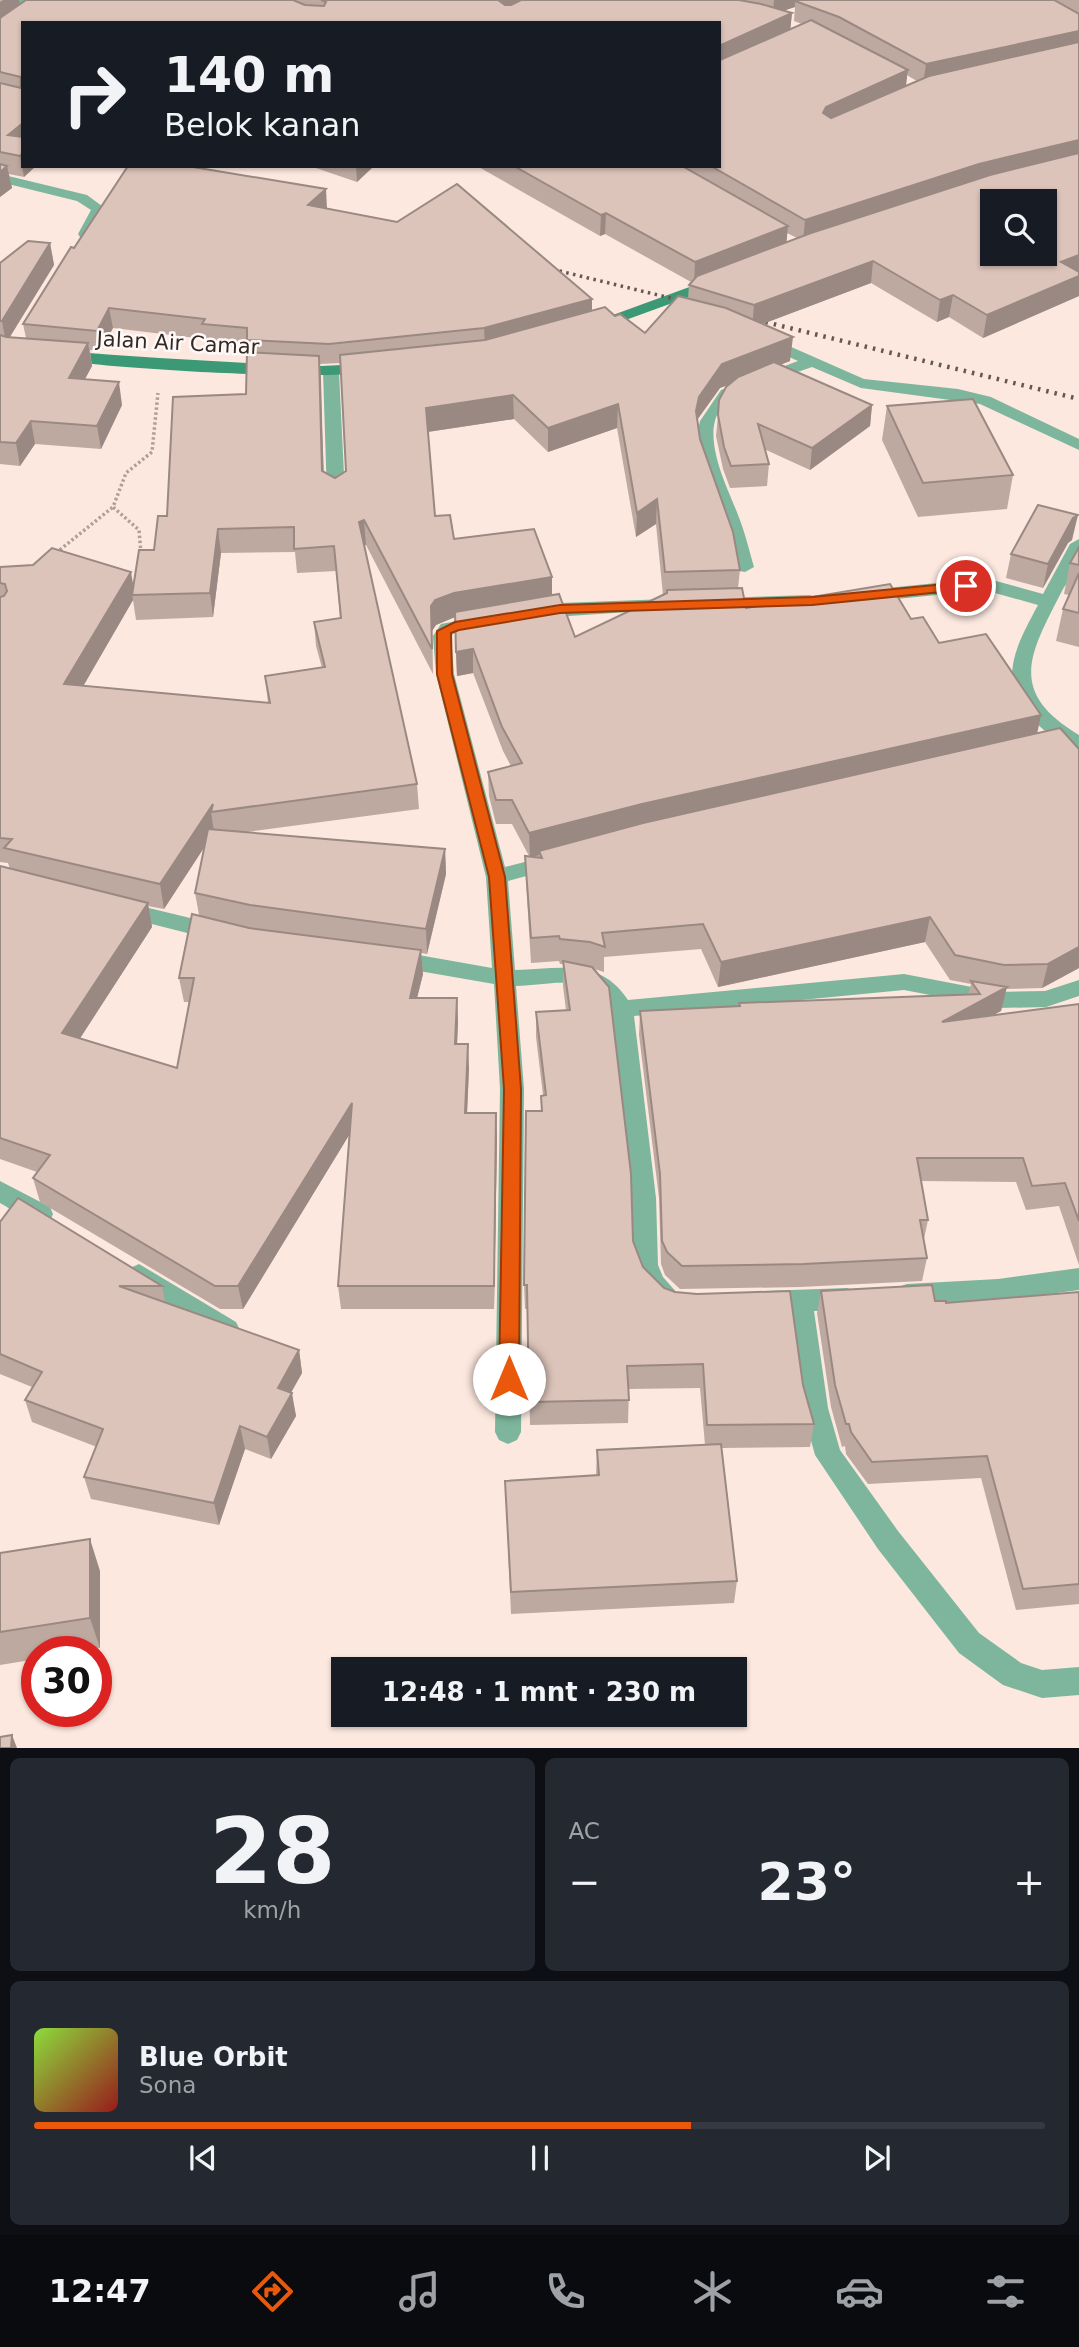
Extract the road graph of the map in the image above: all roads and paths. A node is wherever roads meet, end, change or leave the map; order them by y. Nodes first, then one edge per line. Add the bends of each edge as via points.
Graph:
1 (15, 0) edge
2 (0, 33) edge
3 (0, 178) edge
4 (74, 252) edge
5 (725, 279) edge
6 (656, 306) junction
7 (680, 313) edge
8 (585, 329) edge
9 (751, 335) edge
10 (48, 355) edge
11 (813, 361) junction
12 (161, 365) junction
13 (380, 368) edge
14 (331, 372) junction
15 (1077, 441) edge
16 (336, 495) edge
17 (113, 507) junction
18 (1079, 544) edge
19 (141, 555) edge
20 (46, 561) edge
21 (745, 567) dead end
22 (850, 597) edge
23 (825, 600) edge
24 (1049, 601) junction
25 (1076, 742) edge
26 (1046, 746) edge
27 (575, 855) edge
28 (497, 877) junction
29 (106, 906) edge
30 (239, 938) edge
31 (379, 956) edge
32 (504, 978) junction
33 (1079, 988) edge
34 (622, 1009) junction
35 (0, 1191) edge
36 (65, 1229) edge
37 (122, 1265) edge
38 (1079, 1279) edge
39 (800, 1301) junction
40 (684, 1303) edge
41 (734, 1303) edge
42 (227, 1330) edge
43 (508, 1432) dead end
44 (1079, 1681) edge

1 - 2 street via 29,6 30,13
3 - 4 street via 82,198 99,209
5 - 6 main road
6 - 7 street
6 - 8 main road
9 - 11 street
10 - 12 main road, Jalan Air Camar
11 - 15 street via 862,383 985,400
11 - 21 street via 727,393 705,424 707,464 728,509
12 - 14 main road, Jalan Air Camar
12 - 17 path via 152,452 126,473
13 - 14 main road, Jalan Air Camar
14 - 16 street
17 - 19 path via 139,530
17 - 20 path
18 - 24 street
22 - 24 street via 966,586 996,587
23 - 28 street via 560,609 444,631 445,674
24 - 25 street via 1020,677 1033,709
25 - 26 street
27 - 28 street
28 - 32 street
29 - 30 street
31 - 32 street
32 - 34 street via 554,974 586,978 601,982
32 - 43 street via 512,1089
33 - 34 street via 1046,999 998,1000 904,982
34 - 40 street via 644,1198 646,1265 653,1283 673,1302
35 - 36 street
37 - 42 street
38 - 39 street via 998,1290
39 - 41 street
39 - 44 street via 815,1408 828,1455 888,1540 969,1643 1013,1675 1042,1684

